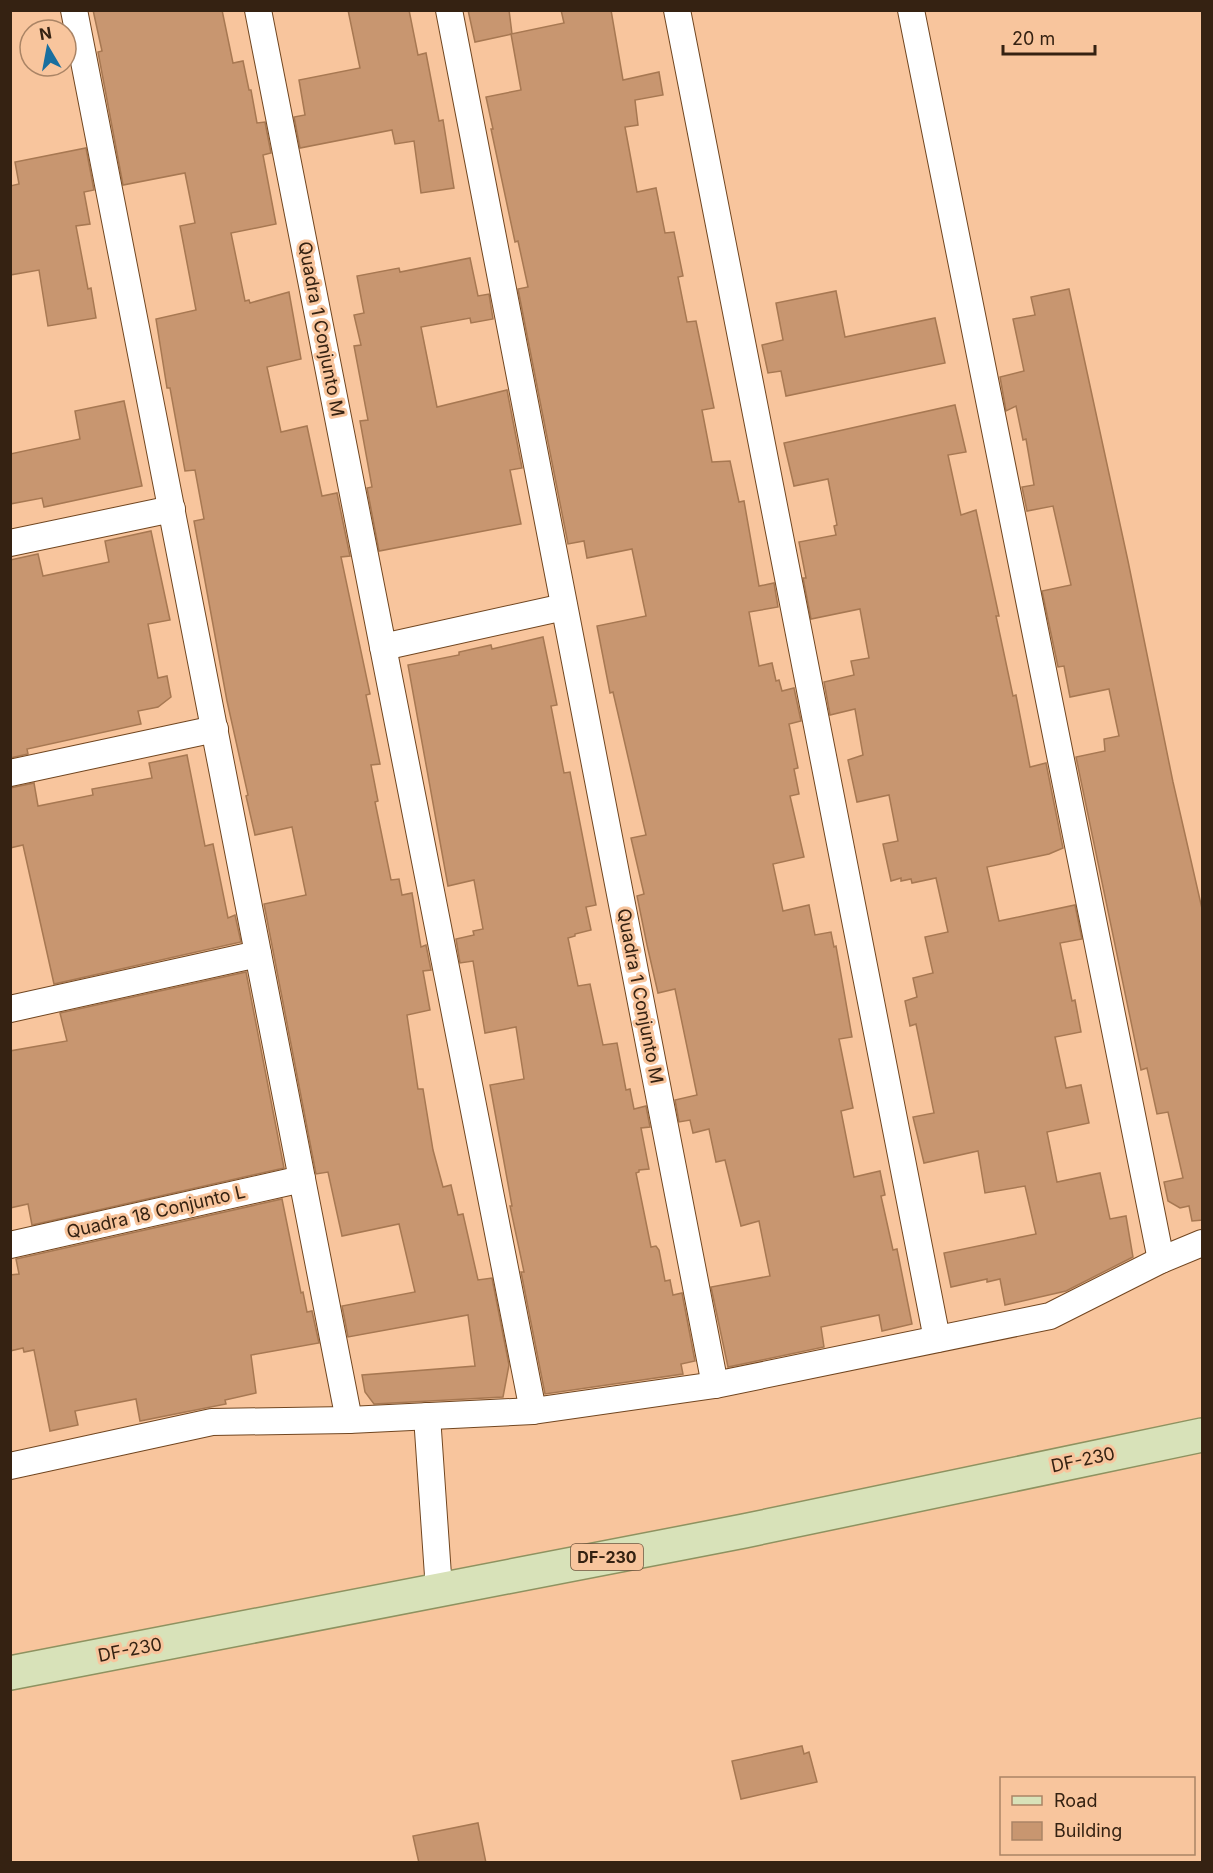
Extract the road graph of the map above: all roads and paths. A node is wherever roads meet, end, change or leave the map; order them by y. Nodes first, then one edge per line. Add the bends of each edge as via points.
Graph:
1 (74, 10) edge
2 (258, 10) edge
3 (449, 10) edge
4 (677, 10) edge
5 (911, 10) edge
6 (172, 509) junction
7 (10, 543) edge
8 (564, 607) junction
9 (383, 647) junction
10 (215, 729) junction
11 (10, 773) edge
12 (258, 954) junction
13 (10, 1009) edge
14 (302, 1179) junction
15 (1203, 1243) edge
16 (10, 1245) edge
17 (1161, 1260) junction
18 (937, 1340) junction
19 (715, 1385) junction
20 (532, 1411) junction
21 (427, 1416) junction
22 (349, 1420) junction
23 (1203, 1435) edge
24 (10, 1466) edge
25 (439, 1590) junction
26 (10, 1673) edge

1 - 6 street
2 - 9 street, Quadra 1 Conjunto M
3 - 8 street, Quadra 1 Conjunto M
4 - 18 street
5 - 17 street
6 - 7 street
6 - 10 street
8 - 9 street
8 - 19 street, Quadra 1 Conjunto M
9 - 20 street, Quadra 1 Conjunto M
10 - 11 street
10 - 12 street
12 - 13 street
12 - 14 street
14 - 16 street, Quadra 18 Conjunto L
14 - 22 street
15 - 17 street
17 - 18 street via 1050,1316
18 - 19 street
19 - 20 street
20 - 21 street
21 - 22 street
21 - 25 street
22 - 24 street via 212,1422
23 - 25 main road, DF-230 / DF-230
25 - 26 main road, DF-230 / DF-230

